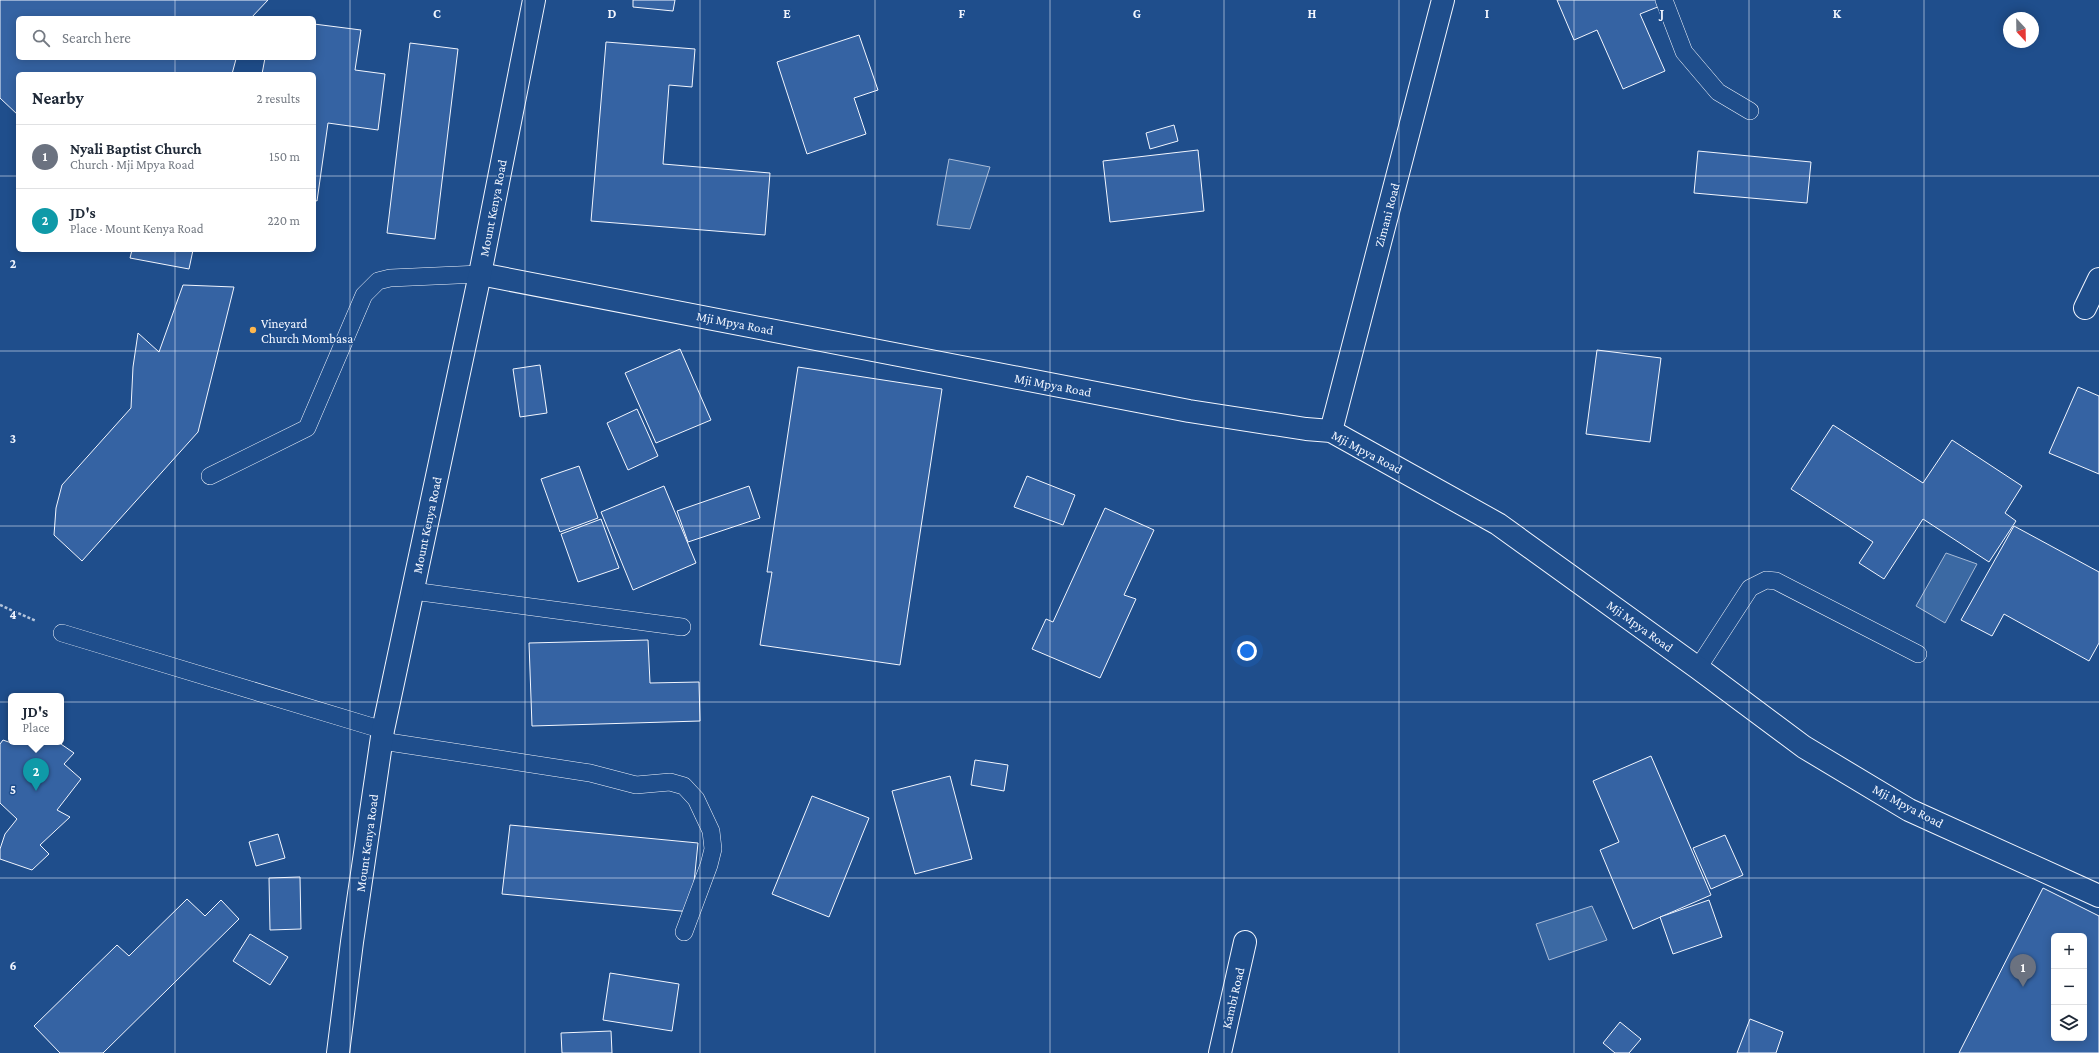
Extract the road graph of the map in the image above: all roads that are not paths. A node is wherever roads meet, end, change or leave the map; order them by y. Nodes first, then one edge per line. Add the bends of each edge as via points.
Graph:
1 (534, 0) edge
2 (1443, 0) edge
3 (1664, 0) edge
4 (1750, 111) dead end
5 (480, 274) junction
6 (2099, 279) edge
7 (2085, 308) dead end
8 (1331, 431) junction
9 (210, 476) dead end
10 (413, 591) junction
11 (682, 627) dead end
12 (62, 633) road end
13 (1918, 654) dead end
14 (1698, 668) junction
15 (382, 736) junction
16 (2099, 896) edge
17 (684, 932) dead end
18 (1245, 942) dead end
19 (338, 1053) edge
20 (1220, 1053) edge

1 - 5 street, Mount Kenya Road
2 - 8 street, Zimani Road
3 - 4 lane via 1684,52 1718,92
5 - 8 street, Mji Mpya Road via 1181,410
5 - 9 lane via 378,280 364,295 307,428
5 - 10 street, Mount Kenya Road
6 - 7 street
8 - 14 street, Mji Mpya Road via 1498,524
10 - 11 lane
10 - 15 street, Mount Kenya Road
12 - 15 lane
13 - 14 lane via 1776,581 1766,580 1750,588
14 - 16 street, Mji Mpya Road via 1804,747 1909,810
15 - 17 lane via 590,773 636,785 670,782 684,786 696,799 710,831 713,849 710,865
15 - 19 street, Mount Kenya Road
18 - 20 street, Kambi Road

